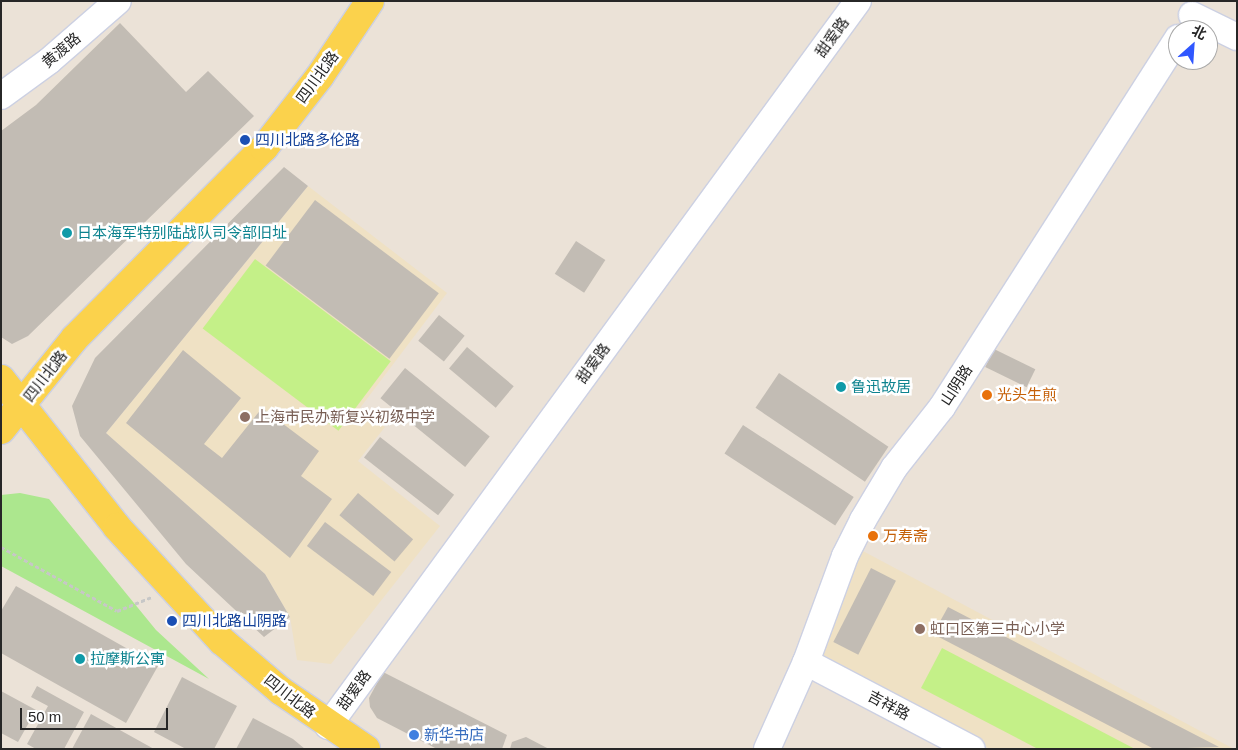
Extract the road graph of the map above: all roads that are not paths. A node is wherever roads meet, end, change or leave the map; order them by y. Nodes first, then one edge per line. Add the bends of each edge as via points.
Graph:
1 (118, 1) edge
2 (370, 1) edge
3 (858, 1) edge
4 (1192, 16) edge
5 (1237, 37) edge
6 (1168, 54) edge
7 (1, 96) edge
8 (1, 379) edge
9 (21, 404) junction
10 (1, 430) edge
11 (806, 662) junction
12 (328, 726) junction
13 (366, 749) edge
14 (767, 749) edge
15 (972, 749) edge

1 - 7 street, 黄渡路 via 49,61
2 - 9 main road, 四川北路 via 320,76 264,148 75,338
3 - 12 street, 甜爱路
4 - 5 street
6 - 11 street, 山阴路 via 942,407 894,468 876,498 845,556
8 - 9 main road
9 - 10 main road
9 - 12 main road, 四川北路 via 117,527 222,641
11 - 14 street, 山阴路
11 - 15 street, 吉祥路
12 - 13 main road, 四川北路

